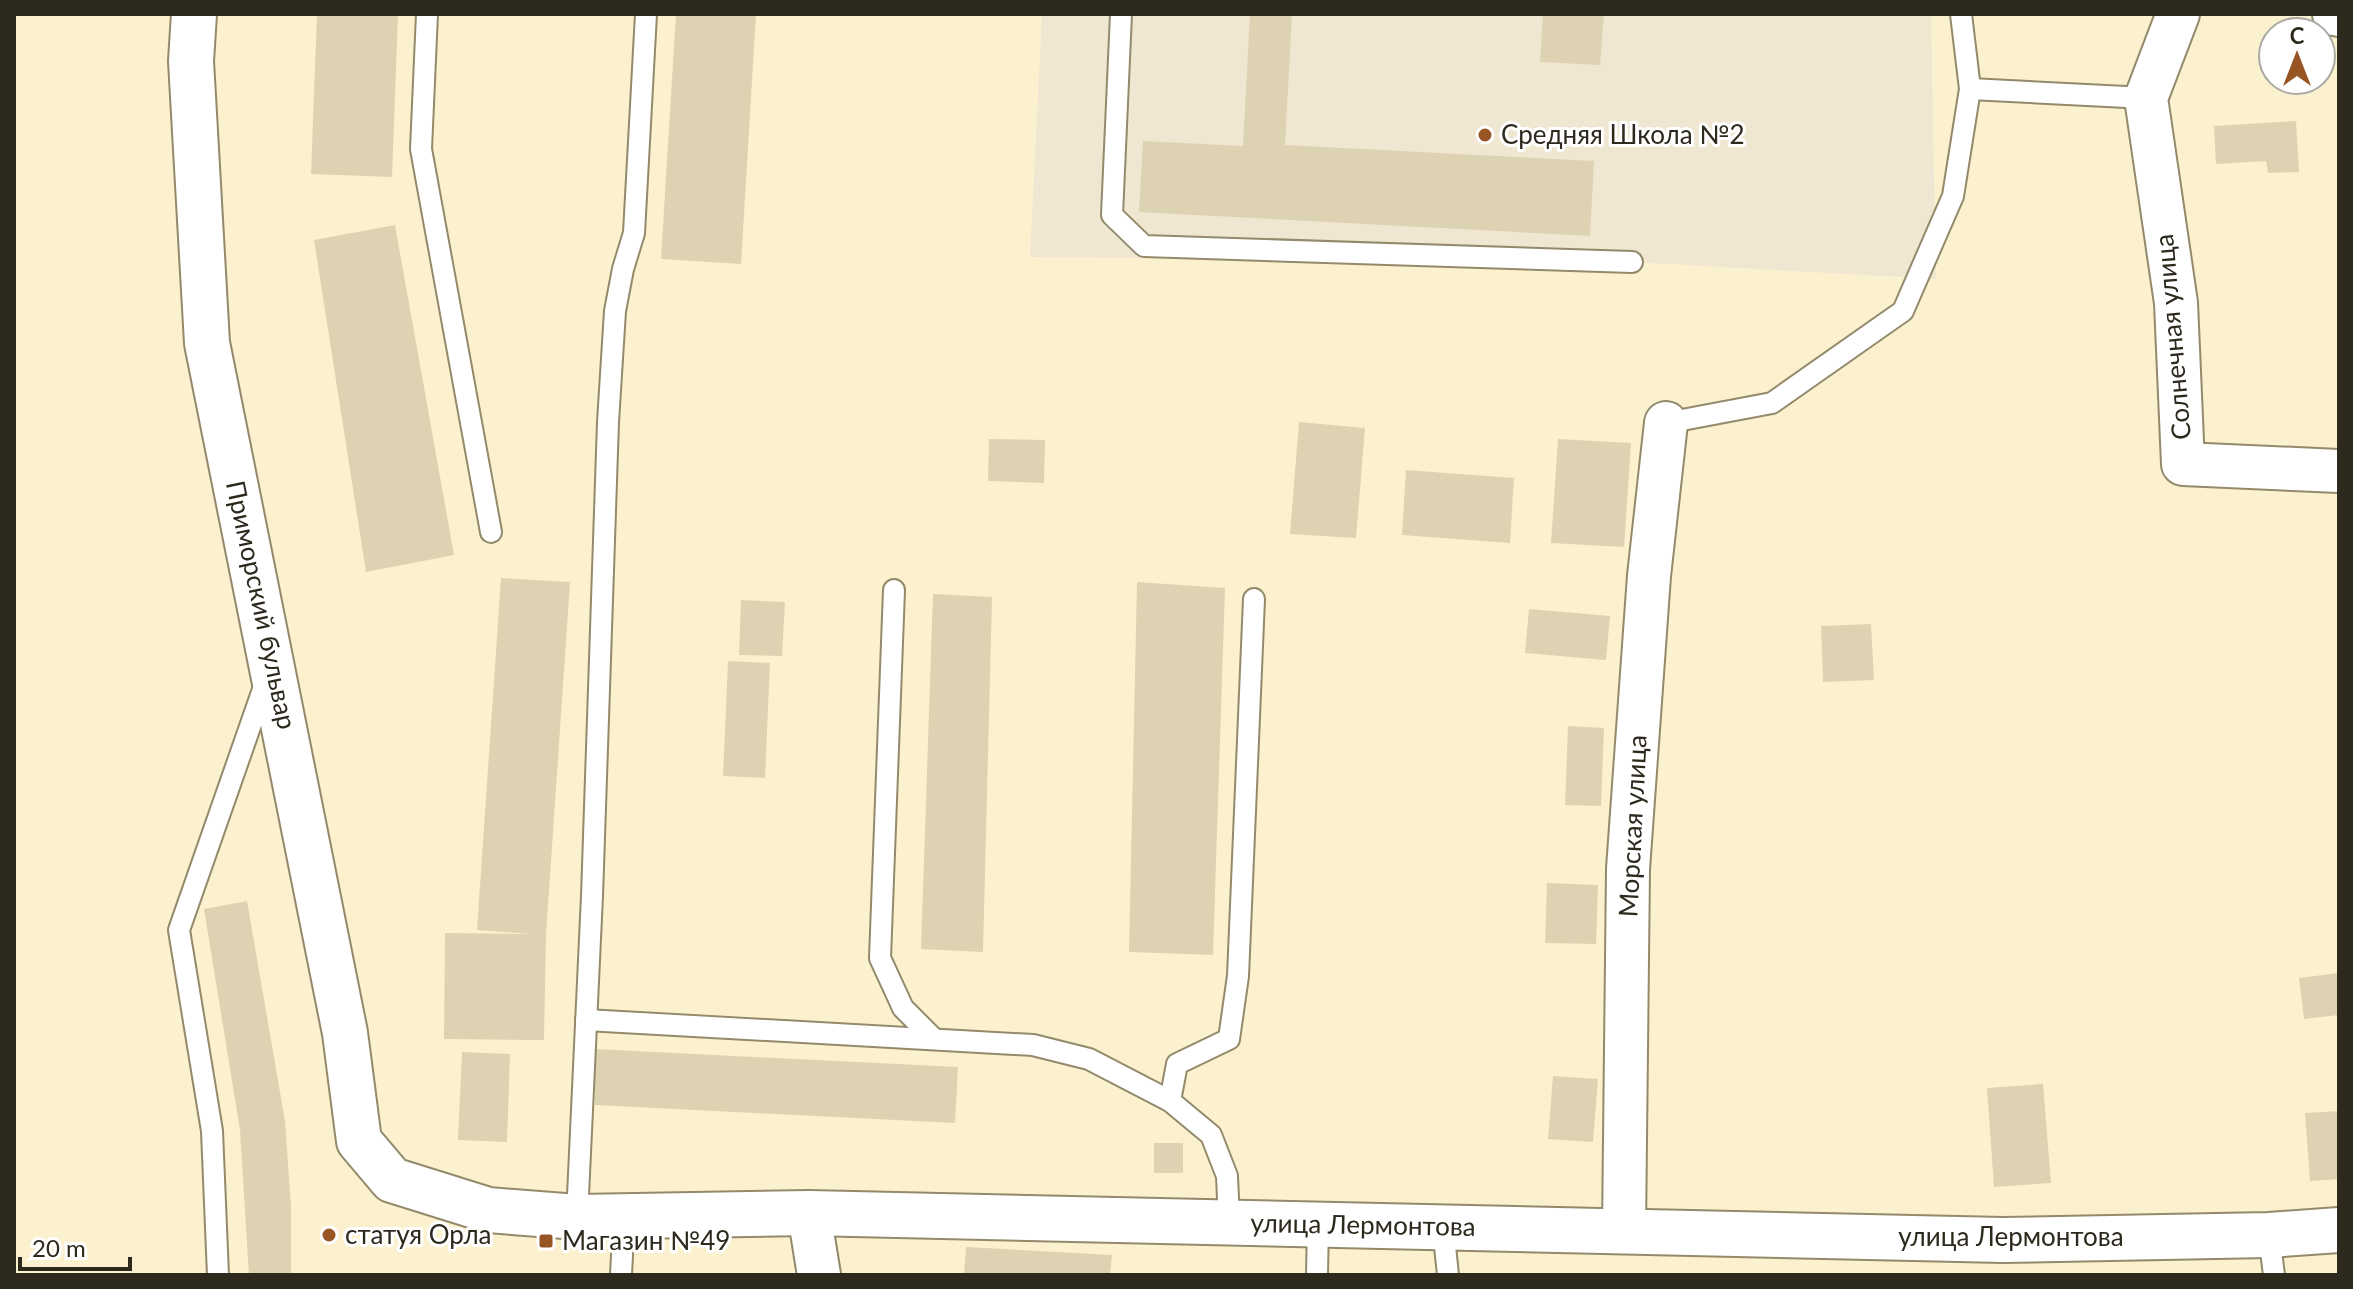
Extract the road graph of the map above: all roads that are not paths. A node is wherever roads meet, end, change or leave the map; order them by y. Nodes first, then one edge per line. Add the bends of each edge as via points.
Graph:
1 (194, 14) edge
2 (427, 14) edge
3 (646, 14) edge
4 (1121, 14) edge
5 (1961, 14) edge
6 (2178, 14) edge
7 (1970, 89) junction
8 (2146, 98) junction
9 (1632, 262) dead end
10 (1666, 423) joint
11 (2339, 471) edge
12 (491, 532) dead end
13 (894, 590) dead end
14 (1254, 599) dead end
15 (272, 662) junction
16 (586, 1020) junction
17 (934, 1039) junction
18 (1170, 1101) junction
19 (392, 1180) joint
20 (809, 1213) junction
21 (624, 1216) junction
22 (577, 1217) junction
23 (1229, 1221) junction
24 (1318, 1223) junction
25 (1443, 1227) junction
26 (1624, 1230) junction
27 (2339, 1230) edge
28 (2271, 1255) edge
29 (218, 1275) edge
30 (621, 1275) edge
31 (819, 1275) edge
32 (1317, 1275) edge
33 (1448, 1275) edge

1 - 15 street, Приморский бульвар via 191,61 207,343
2 - 12 lane via 421,149
3 - 16 lane via 634,233 615,311 611,375
4 - 9 lane via 1112,215 1144,246
5 - 7 lane
6 - 8 street, Солнечная улица
7 - 8 lane
7 - 10 lane via 1953,196 1903,311 1772,403
8 - 11 street, Солнечная улица via 2176,303 2183,464
10 - 26 street, Морская улица via 1628,869
13 - 17 lane via 880,958 903,1008
14 - 18 lane via 1238,976 1229,1039 1177,1064
15 - 19 street, Приморский бульвар via 345,1033 359,1141
15 - 29 lane via 179,930 212,1131
16 - 17 lane
16 - 22 lane
17 - 18 lane via 1033,1045 1089,1059
18 - 23 lane via 1211,1135 1227,1176
19 - 22 street, улица Лермонтова via 488,1210
20 - 21 street, улица Лермонтова
20 - 23 street, улица Лермонтова
20 - 31 street
21 - 22 street, улица Лермонтова
21 - 30 lane
23 - 24 street, улица Лермонтова
24 - 25 street, улица Лермонтова
24 - 32 lane
25 - 26 street, улица Лермонтова
25 - 33 lane
26 - 28 street, улица Лермонтова via 2003,1240
27 - 28 street, улица Лермонтова

